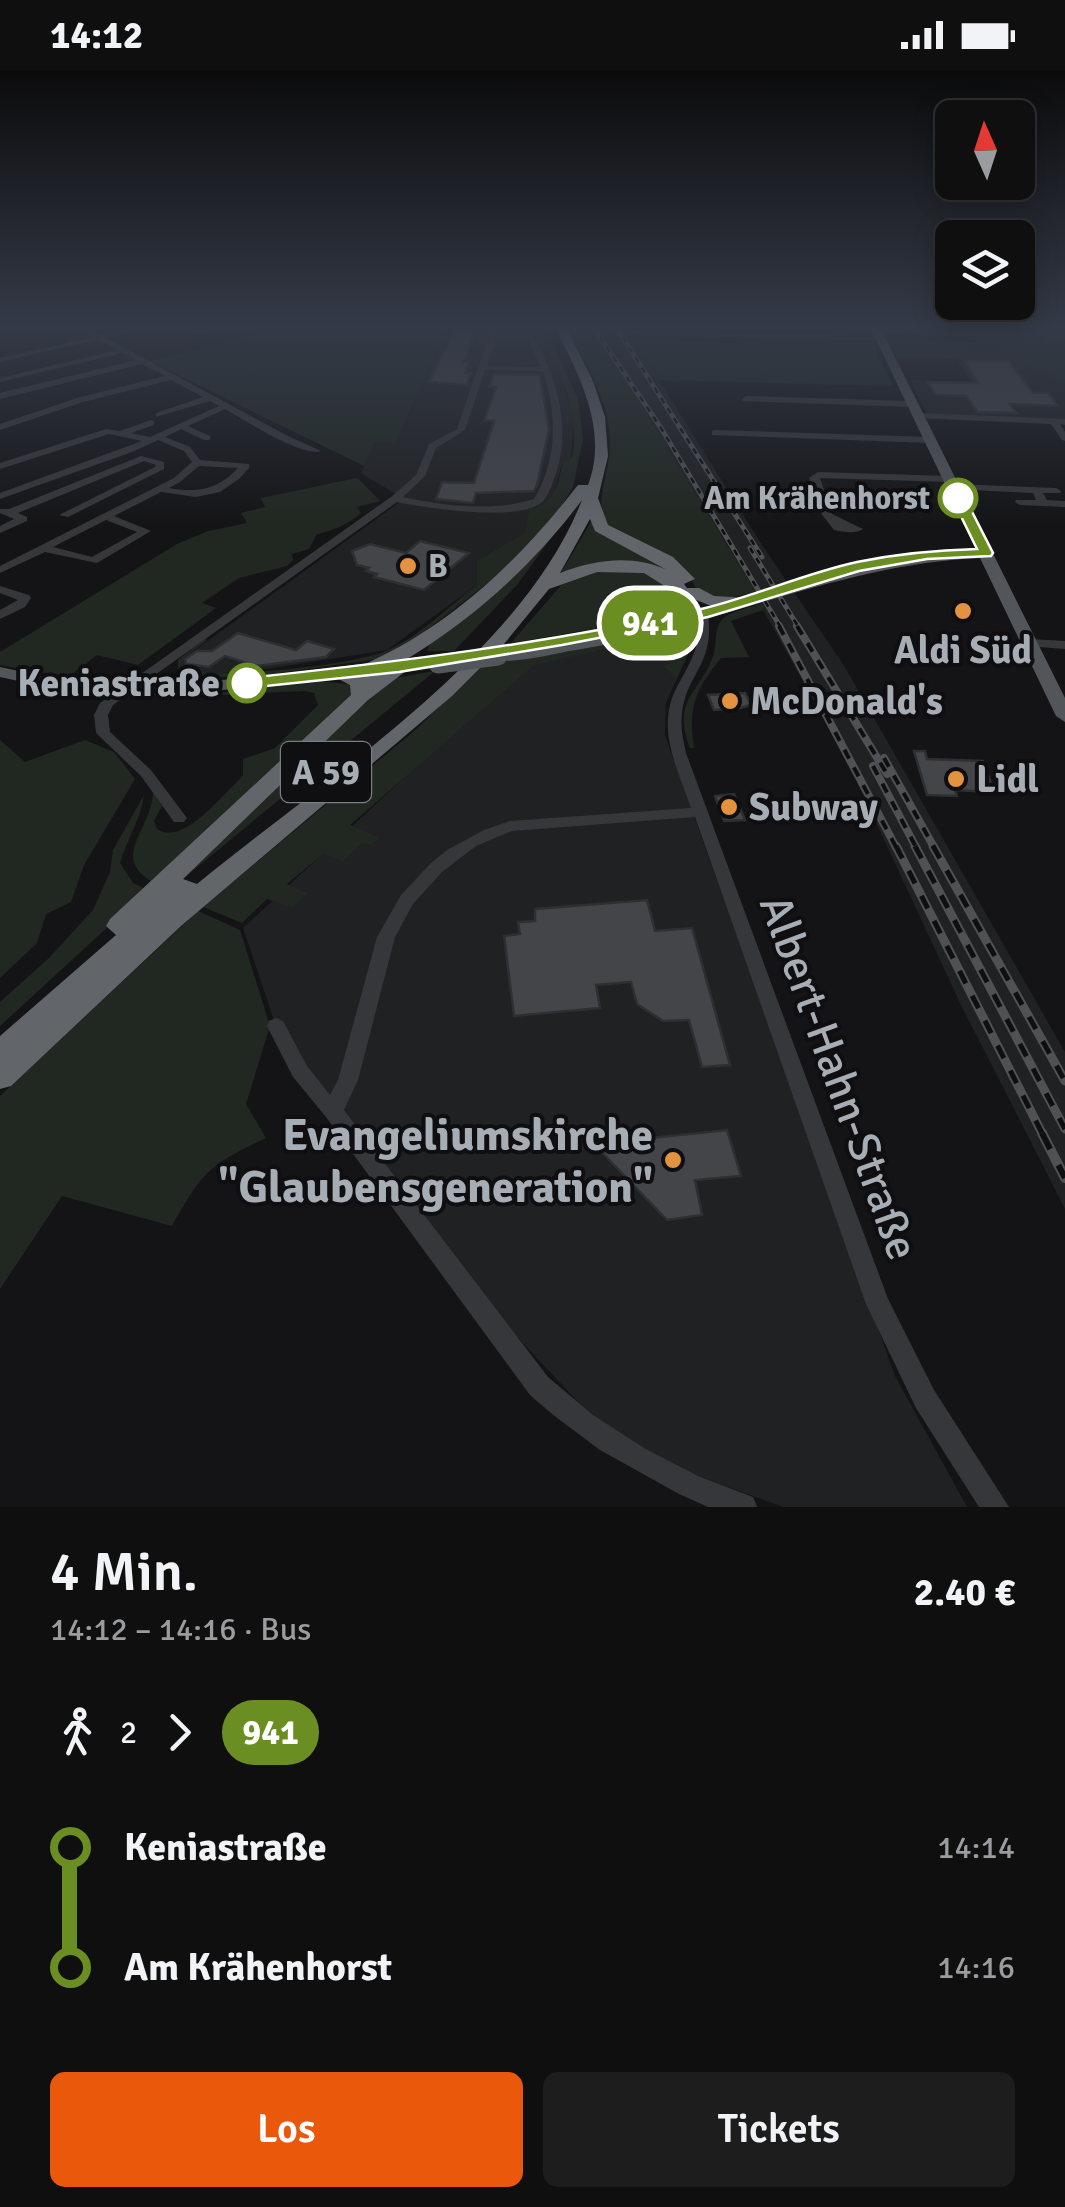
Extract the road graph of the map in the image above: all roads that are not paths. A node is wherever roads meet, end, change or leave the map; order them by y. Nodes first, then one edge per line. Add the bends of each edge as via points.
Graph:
1 (70, 394) edge
2 (104, 394) edge
3 (202, 394) edge
4 (473, 394) edge
5 (552, 394) edge
6 (583, 394) edge
7 (592, 394) edge
8 (907, 394) edge
9 (209, 398) junction
10 (80, 400) junction
11 (746, 400) dead end
12 (225, 406) junction
13 (172, 410) junction
14 (914, 410) junction
15 (195, 419) junction
16 (1052, 421) junction
17 (1065, 422) edge
18 (181, 426) junction
19 (0, 427) edge
20 (124, 432) junction
21 (715, 433) dead end
22 (1065, 438) edge
23 (155, 439) junction
24 (929, 440) junction
25 (56, 448) junction
26 (184, 448) junction
27 (128, 450) junction
28 (316, 451) dead end
29 (144, 458) junction
30 (89, 464) junction
31 (197, 464) junction
32 (0, 466) edge
33 (57, 476) junction
34 (2, 478) edge
35 (951, 483) junction
36 (81, 484) junction
37 (21, 488) junction
38 (160, 488) junction
39 (1036, 490) junction
40 (1056, 491) dead end
41 (587, 494) junction
42 (0, 496) edge
43 (96, 496) junction
44 (395, 499) junction
45 (1020, 502) dead end
46 (1043, 503) junction
47 (1063, 504) edge
48 (3, 512) edge
49 (37, 512) dead end
50 (64, 515) dead end
51 (106, 516) junction
52 (829, 516) dead end
53 (23, 519) junction
54 (0, 530) edge
55 (44, 548) junction
56 (987, 556) junction
57 (0, 570) edge
58 (0, 589) edge
59 (543, 589) junction
60 (694, 592) junction
61 (743, 602) junction
62 (0, 616) edge
63 (696, 616) junction
64 (652, 629) junction
65 (424, 640) junction
66 (1030, 643) junction
67 (1065, 645) edge
68 (698, 651) junction
69 (500, 653) junction
70 (166, 662) junction
71 (438, 662) junction
72 (399, 667) junction
73 (364, 670) junction
74 (0, 672) edge
75 (338, 674) junction
76 (182, 688) junction
77 (125, 691) junction
78 (360, 696) junction
79 (1065, 716) edge
80 (702, 812) junction
81 (179, 818) dead end
82 (31, 1024) junction
83 (276, 1026) dead end
84 (0, 1052) edge
85 (0, 1078) edge
86 (333, 1111) junction
87 (743, 1507) edge
88 (995, 1507) edge

1 - 10 street
2 - 10 street
3 - 9 street
4 - 44 street via 461,430 432,446 420,476
5 - 44 street via 558,418 549,478 538,501 512,508
6 - 41 highway, A 59 via 590,439
7 - 41 highway, A 59 via 602,457
8 - 14 main road
9 - 12 street
9 - 13 street
10 - 19 street
11 - 14 street
12 - 15 street
12 - 28 street
13 - 15 street
13 - 20 street
14 - 16 street
14 - 24 main road
15 - 18 street
16 - 17 street
16 - 22 street
18 - 23 street
18 - 26 street via 207,438
20 - 23 street
20 - 25 street
21 - 24 street
23 - 26 street
23 - 27 street
24 - 35 main road
25 - 30 street
25 - 32 street
26 - 31 street
27 - 29 street
27 - 30 street
29 - 36 street
29 - 43 street via 159,468
30 - 33 street
31 - 38 street
31 - 38 street via 246,466 199,497
33 - 36 street
33 - 37 street
34 - 37 street
35 - 39 street
35 - 52 street via 818,475
35 - 56 main road
36 - 43 street
36 - 48 street
37 - 42 street
38 - 51 street
39 - 40 street
39 - 46 street
41 - 59 highway, A 59 via 567,552
41 - 60 highway via 601,528 668,561
41 - 65 highway via 540,544
41 - 82 highway, A 59 via 526,588 478,641
43 - 50 street
44 - 70 street
45 - 46 street
46 - 47 street
48 - 53 street
49 - 53 street
51 - 55 street
51 - 55 street via 146,531 92,561
53 - 54 street
55 - 57 street
56 - 61 main road via 857,566
56 - 66 main road
58 - 62 street via 25,598
59 - 63 highway via 580,569 636,567 668,578
59 - 85 highway, A 59 via 400,729 150,938
60 - 61 highway via 712,601
60 - 63 highway
61 - 63 main road
63 - 64 main road
63 - 68 street
63 - 69 main road
64 - 68 street via 679,631
64 - 69 main road
65 - 71 highway via 422,656
65 - 73 highway
66 - 67 street
66 - 79 main road
68 - 80 street, Albert-Hahn-Straße via 672,719
69 - 71 main road, bridge
70 - 76 street via 163,678
70 - 77 street
71 - 72 main road
72 - 73 main road
72 - 78 highway
73 - 75 main road
74 - 77 main road via 92,692
75 - 76 main road
75 - 78 highway via 360,682
76 - 77 main road
77 - 81 street via 103,709 104,733 146,773
78 - 82 highway via 119,926
80 - 86 street via 510,826 458,849 395,915
80 - 88 street, Albert-Hahn-Straße via 878,1304 926,1399
82 - 84 highway, A 59
83 - 86 street via 312,1092
86 - 87 street via 550,1397 622,1448

